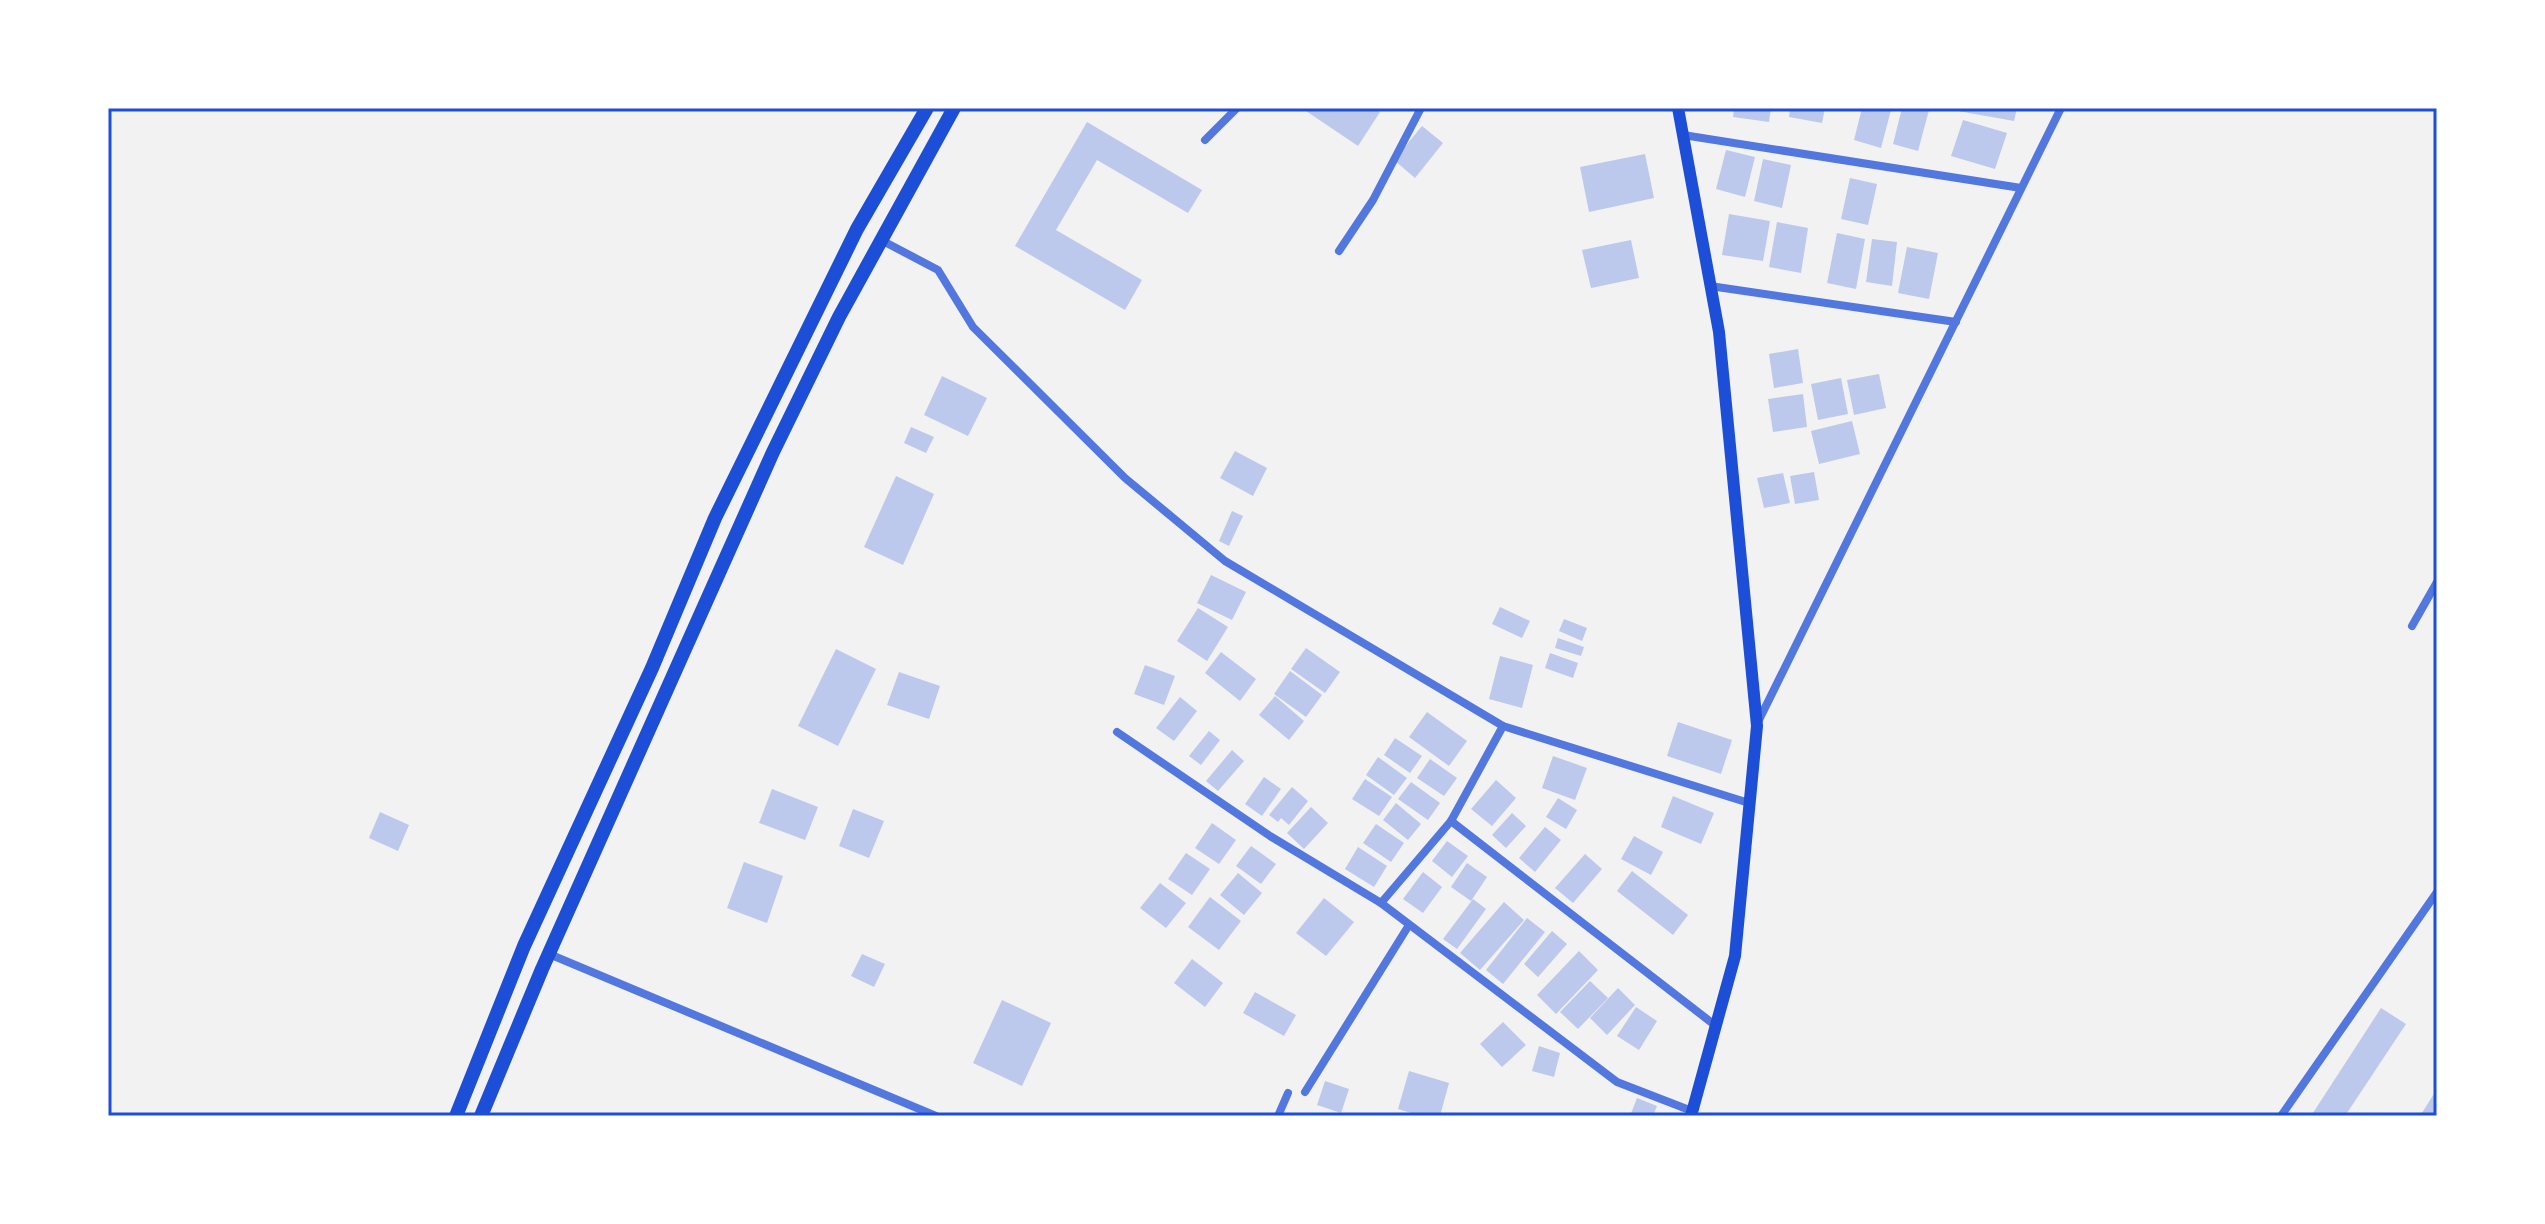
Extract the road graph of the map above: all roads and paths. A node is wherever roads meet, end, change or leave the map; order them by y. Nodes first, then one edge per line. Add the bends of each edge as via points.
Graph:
1 (927, 108) edge
2 (954, 108) edge
3 (1237, 108) edge
4 (1421, 108) edge
5 (1678, 108) edge
6 (2061, 108) edge
7 (1683, 135) junction
8 (1205, 140) dead end
9 (2021, 188) junction
10 (881, 240) junction
11 (1339, 251) dead end
12 (1710, 286) junction
13 (1956, 322) junction
14 (2437, 582) edge
15 (2412, 626) dead end
16 (1503, 726) junction
17 (1757, 726) junction
18 (1117, 732) dead end
19 (1749, 803) junction
20 (1451, 821) junction
21 (2437, 892) edge
22 (1381, 903) junction
23 (1409, 925) junction
24 (549, 954) junction
25 (1716, 1026) junction
26 (1305, 1092) dead end
27 (1288, 1093) dead end
28 (1692, 1113) edge
29 (456, 1116) edge
30 (481, 1116) edge
31 (936, 1116) edge
32 (1278, 1116) edge
33 (2281, 1116) edge

1 - 29 main road via 857,229 715,518 524,946
2 - 10 main road
3 - 8 street
4 - 11 street via 1373,200
5 - 7 main road
6 - 9 street
7 - 9 street
7 - 12 main road
9 - 13 street
10 - 16 street via 938,270 973,327 1125,478 1225,561
10 - 24 main road via 773,452
12 - 13 street
12 - 17 main road via 1719,332
13 - 17 street
14 - 15 street
16 - 19 street
16 - 20 street
17 - 19 main road
18 - 22 street via 1270,836
19 - 25 main road via 1735,956
20 - 22 street
20 - 25 street
21 - 33 street
22 - 23 street
23 - 26 street
23 - 28 street via 1617,1082
24 - 30 main road
24 - 31 street
25 - 28 main road
27 - 32 street

